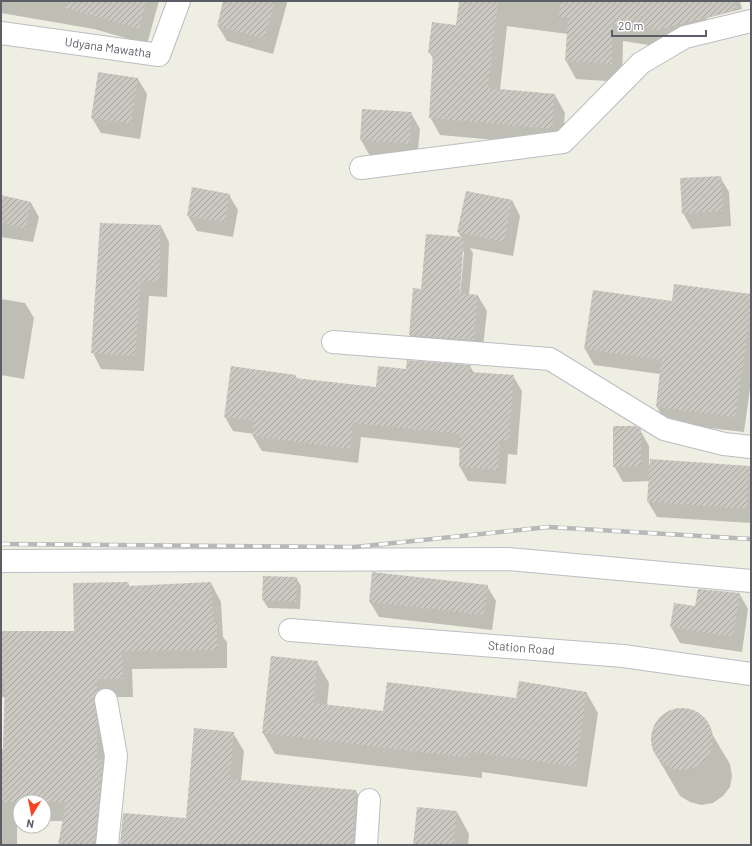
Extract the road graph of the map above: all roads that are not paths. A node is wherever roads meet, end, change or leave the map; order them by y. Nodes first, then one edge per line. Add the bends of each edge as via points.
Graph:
1 (179, 1) edge
2 (751, 21) edge
3 (1, 33) edge
4 (361, 168) dead end
5 (333, 342) dead end
6 (751, 447) edge
7 (1, 561) edge
8 (751, 581) edge
9 (290, 630) dead end
10 (751, 674) edge
11 (106, 700) dead end
12 (369, 800) dead end
13 (107, 845) edge
14 (366, 845) edge

1 - 3 street, Udyana Mawatha via 159,55
2 - 4 street via 685,37 641,63 563,142
5 - 6 street via 550,359 664,430 724,444
7 - 8 street via 508,559
9 - 10 street, Station Road via 623,656
11 - 13 street via 116,756
12 - 14 street

